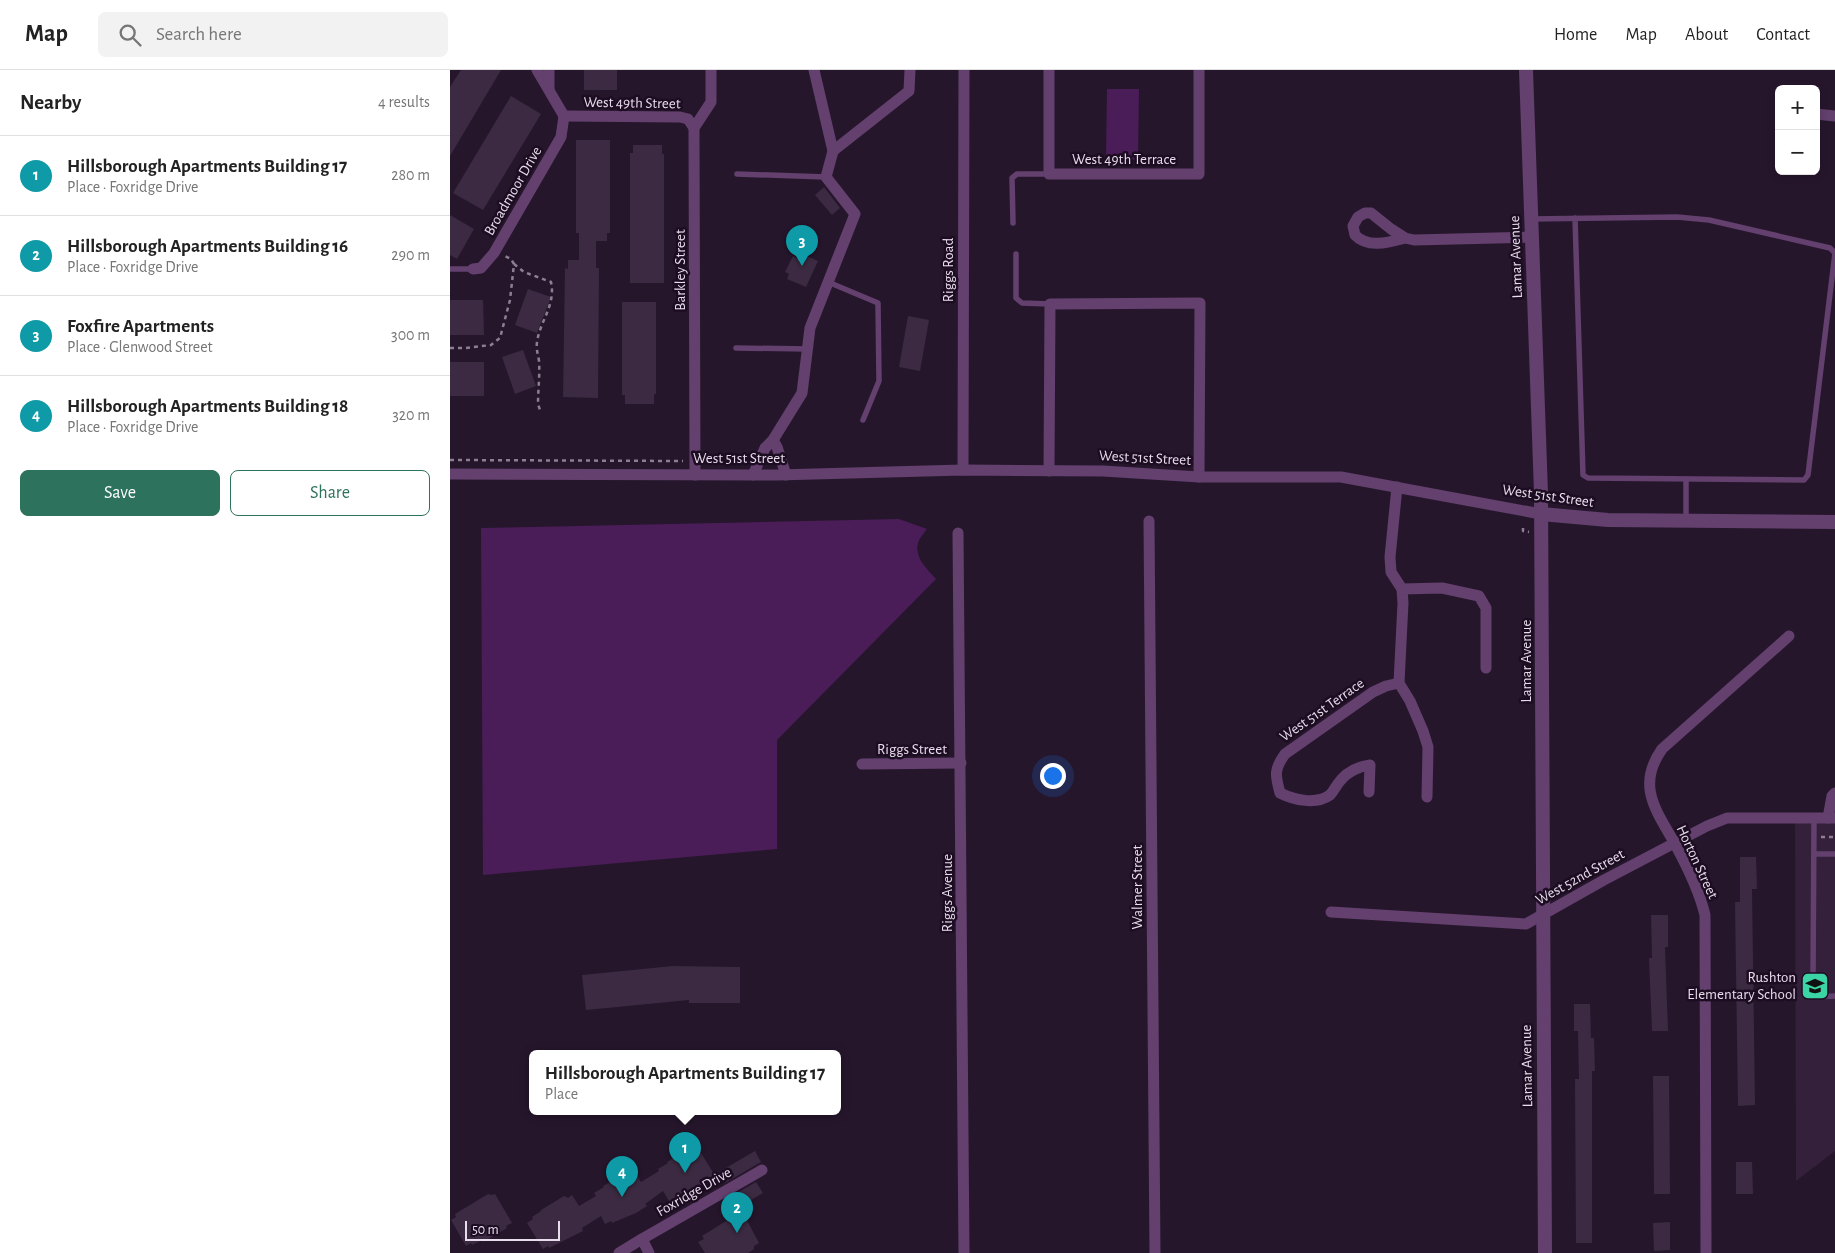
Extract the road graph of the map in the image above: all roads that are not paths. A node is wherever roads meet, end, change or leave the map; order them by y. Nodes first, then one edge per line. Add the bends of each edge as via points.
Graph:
1 (537, 70) edge
2 (549, 70) edge
3 (711, 70) edge
4 (814, 70) edge
5 (910, 70) edge
6 (964, 70) edge
7 (1049, 70) edge
8 (1199, 70) edge
9 (1526, 70) edge
10 (549, 90) junction
11 (1820, 114) edge
12 (564, 116) junction
13 (1835, 116) edge
14 (694, 128) junction
15 (833, 151) junction
16 (737, 174) dead end
17 (1049, 174) junction
18 (826, 177) junction
19 (1575, 218) junction
20 (1531, 220) junction
21 (1013, 223) dead end
22 (1532, 237) junction
23 (1406, 238) dead end
24 (1016, 254) dead end
25 (450, 269) edge
26 (472, 269) joint
27 (828, 282) junction
28 (1050, 304) junction
29 (736, 348) dead end
30 (808, 349) junction
31 (863, 420) dead end
32 (773, 440) junction
33 (963, 470) junction
34 (1049, 471) junction
35 (450, 474) edge
36 (695, 475) junction
37 (753, 475) junction
38 (786, 475) junction
39 (1199, 477) junction
40 (1686, 480) junction
41 (1397, 487) junction
42 (1541, 514) junction
43 (1150, 521) dead end
44 (1686, 521) junction
45 (1835, 522) edge
46 (958, 533) dead end
47 (1402, 589) junction
48 (1789, 636) dead end
49 (1486, 668) dead end
50 (1399, 683) junction
51 (961, 763) junction
52 (862, 764) dead end
53 (1369, 792) dead end
54 (1835, 793) edge
55 (1427, 797) dead end
56 (1814, 818) junction
57 (1832, 818) edge
58 (1674, 843) junction
59 (1814, 854) junction
60 (1835, 854) edge
61 (1331, 912) dead end
62 (1543, 914) junction
63 (1835, 996) edge
64 (762, 1170) dead end
65 (642, 1239) junction
66 (619, 1253) edge
67 (649, 1253) edge
68 (964, 1253) edge
69 (1155, 1253) edge
70 (1545, 1253) edge
71 (1706, 1253) edge

1 - 10 street
2 - 10 street
3 - 14 street via 711,102
4 - 15 street
5 - 15 street via 909,91
6 - 33 street, Riggs Road
7 - 17 street
8 - 17 street, West 49th Terrace via 1199,174
9 - 20 street, Lamar Avenue
10 - 12 street
11 - 13 street
12 - 14 street, West 49th Street via 680,117 688,119
12 - 26 street, Broadmoor Drive via 560,137 494,253 481,268
14 - 36 street, Barkley Street
15 - 18 street
16 - 18 lane
17 - 21 lane via 1017,174 1012,178
18 - 27 street via 855,214
19 - 20 lane
19 - 40 lane via 1583,475 1588,478
19 - 40 lane via 1676,217 1709,220 1830,248 1835,253 1808,475 1804,480
20 - 22 street, Lamar Avenue
22 - 23 street via 1424,241
22 - 42 street, Lamar Avenue
24 - 28 lane via 1016,298 1022,302
25 - 26 lane
27 - 30 street via 810,328
27 - 31 lane via 878,303 879,381
28 - 34 street
28 - 39 street via 1200,303
29 - 30 lane
30 - 32 street via 802,394
32 - 37 street
32 - 38 street
33 - 34 street, West 51st Street
33 - 38 street, West 51st Street
34 - 39 street, West 51st Street
35 - 36 street, West 51st Street
36 - 37 street, West 51st Street
37 - 38 street, West 51st Street
39 - 41 street, West 51st Street via 1341,477
40 - 44 lane
41 - 42 street, West 51st Street
41 - 47 street via 1390,557 1392,572
42 - 44 street, West 51st Street via 1608,520
42 - 62 street, Lamar Avenue
43 - 69 street, Walmer Street
44 - 45 street, West 51st Street
46 - 51 street, Riggs Avenue
47 - 49 street via 1442,588 1478,596 1486,608
47 - 50 street
48 - 58 street, Horton Street via 1662,749 1656,758 1650,770 1651,795 1658,816
50 - 53 street, West 51st Terrace via 1374,692 1285,754 1277,765 1280,793 1291,799 1322,799 1331,794 1346,774 1360,766 1370,765
50 - 55 street via 1424,731 1428,747
51 - 52 street, Riggs Street
51 - 68 street, Riggs Avenue
54 - 57 street via 1832,796
56 - 57 street, West 52nd Street
56 - 58 street, West 52nd Street via 1727,818
56 - 59 lane
58 - 62 street, West 52nd Street
58 - 71 street, Horton Street via 1698,891 1705,914
59 - 60 lane
59 - 63 lane via 1813,980 1818,994
61 - 62 street, West 52nd Street via 1522,924
62 - 70 street, Lamar Avenue
64 - 65 street, Foxridge Drive
65 - 66 street, Foxridge Drive
65 - 67 street

